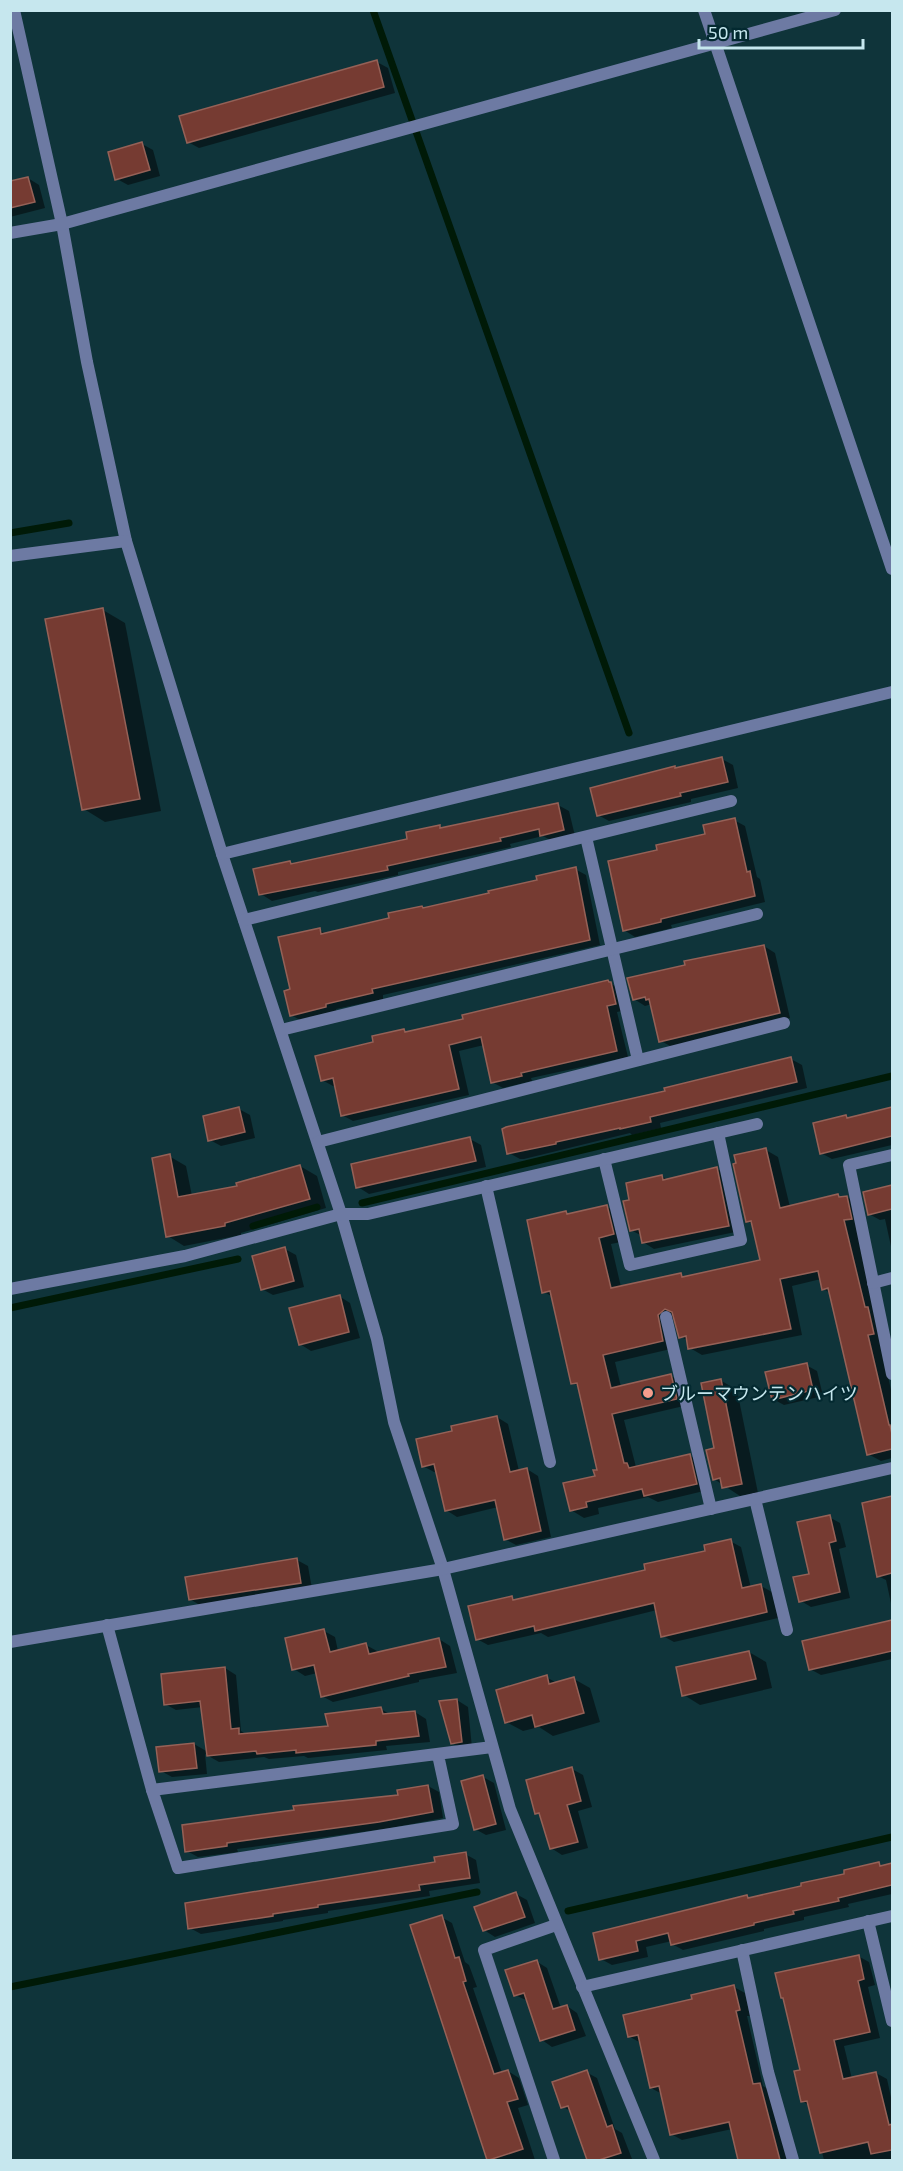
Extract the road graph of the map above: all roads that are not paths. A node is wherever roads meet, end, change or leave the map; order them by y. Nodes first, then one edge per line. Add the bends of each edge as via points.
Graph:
1 (14, 10) edge
2 (704, 10) edge
3 (835, 10) edge
4 (715, 44) junction
5 (62, 224) junction
6 (10, 233) edge
7 (126, 541) junction
8 (10, 556) edge
9 (892, 569) edge
10 (892, 692) edge
11 (731, 801) dead end
12 (586, 837) junction
13 (222, 854) junction
14 (757, 914) dead end
15 (244, 920) junction
16 (612, 950) junction
17 (784, 1023) dead end
18 (281, 1030) junction
19 (638, 1060) junction
20 (757, 1124) dead end
21 (718, 1133) junction
22 (318, 1142) junction
23 (892, 1155) edge
24 (604, 1160) junction
25 (486, 1186) junction
26 (341, 1214) junction
27 (892, 1278) edge
28 (873, 1282) junction
29 (10, 1289) edge
30 (666, 1317) dead end
31 (892, 1374) edge
32 (550, 1462) dead end
33 (892, 1468) edge
34 (755, 1499) junction
35 (711, 1509) junction
36 (443, 1569) junction
37 (107, 1625) junction
38 (787, 1630) dead end
39 (10, 1641) edge
40 (492, 1747) junction
41 (438, 1755) junction
42 (152, 1790) junction
43 (892, 1916) edge
44 (868, 1921) junction
45 (556, 1925) junction
46 (742, 1950) junction
47 (582, 1987) junction
48 (892, 2021) edge
49 (554, 2160) edge
50 (654, 2160) edge
51 (793, 2160) edge

1 - 5 street
2 - 4 street
3 - 4 street
4 - 5 street
4 - 9 street
5 - 6 street
5 - 7 street
7 - 8 street
7 - 13 street
10 - 13 street
11 - 12 street
12 - 15 street
12 - 16 street
13 - 15 street
14 - 16 street
15 - 18 street
16 - 18 street
16 - 19 street
17 - 19 street
18 - 22 street
19 - 22 street
20 - 21 street
21 - 24 street
21 - 24 street via 741,1240 630,1265
22 - 26 street
23 - 28 street via 849,1165
24 - 25 street
25 - 26 street via 368,1214
25 - 32 street
26 - 29 street via 185,1256
26 - 36 street via 377,1339 394,1422
27 - 28 street
28 - 31 street
30 - 35 street
33 - 34 street
34 - 35 street
34 - 38 street
35 - 36 street
36 - 37 street
36 - 40 street
37 - 39 street
37 - 42 street
40 - 41 street
40 - 45 street via 510,1809
41 - 42 street
41 - 42 street via 453,1824 178,1868
43 - 44 street
44 - 46 street
44 - 48 street
45 - 47 street
45 - 49 street via 484,1950
46 - 47 street
46 - 51 street via 768,2072
47 - 50 street

